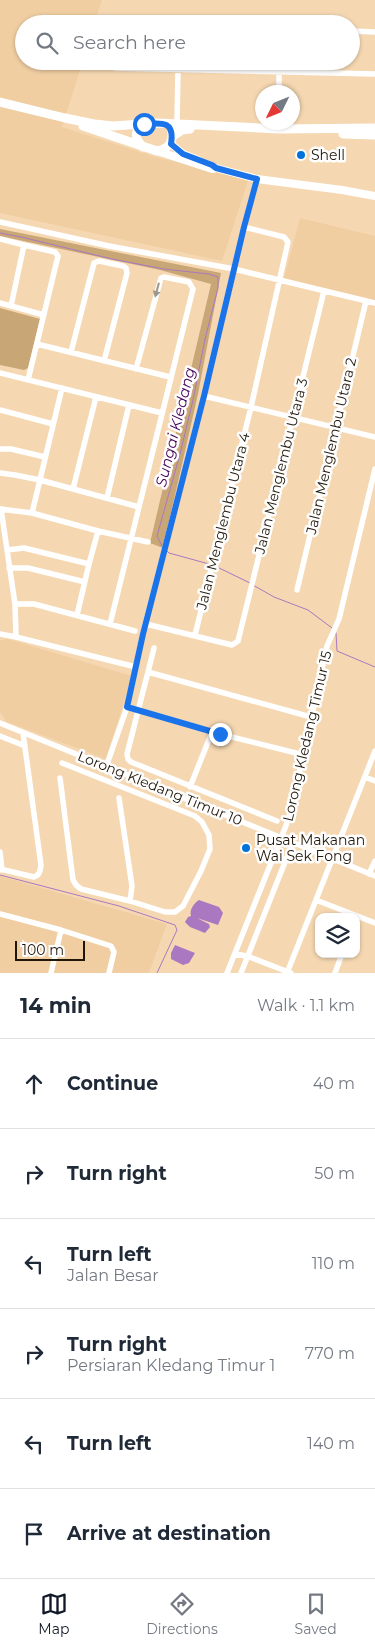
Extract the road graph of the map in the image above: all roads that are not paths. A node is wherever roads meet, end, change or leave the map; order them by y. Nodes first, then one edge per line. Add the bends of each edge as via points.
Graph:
1 (360, 31) edge
2 (375, 32) edge
3 (178, 70) joint
4 (279, 72) junction
5 (375, 74) edge
6 (279, 85) edge
7 (0, 102) edge
8 (65, 118) junction
9 (164, 123) junction
10 (144, 124) junction
11 (177, 124) junction
12 (255, 126) edge
13 (300, 127) edge
14 (374, 129) edge
15 (172, 140) junction
16 (143, 147) junction
17 (157, 151) junction
18 (216, 168) junction
19 (257, 179) junction
20 (375, 198) edge
21 (0, 222) edge
22 (244, 227) junction
23 (0, 239) edge
24 (24, 245) junction
25 (234, 269) junction
26 (280, 281) junction
27 (324, 291) junction
28 (366, 301) junction
29 (0, 304) edge
30 (375, 304) edge
31 (11, 306) junction
32 (44, 315) junction
33 (37, 344) junction
34 (71, 352) junction
35 (104, 361) junction
36 (136, 369) junction
37 (0, 373) edge
38 (170, 377) junction
39 (28, 380) junction
40 (62, 388) junction
41 (96, 396) junction
42 (204, 396) junction
43 (129, 405) junction
44 (250, 407) junction
45 (0, 410) edge
46 (162, 413) junction
47 (292, 417) junction
48 (53, 424) junction
49 (336, 428) junction
50 (375, 437) edge
51 (0, 449) edge
52 (45, 458) junction
53 (375, 469) edge
54 (0, 473) edge
55 (40, 480) junction
56 (73, 489) junction
57 (107, 498) junction
58 (139, 507) junction
59 (0, 509) edge
60 (32, 513) junction
61 (98, 531) junction
62 (131, 538) junction
63 (148, 542) dead end
64 (7, 550) junction
65 (89, 564) junction
66 (9, 568) junction
67 (85, 582) junction
68 (297, 590) dead end
69 (15, 604) junction
70 (77, 615) junction
71 (110, 624) junction
72 (146, 624) junction
73 (135, 632) dead end
74 (0, 634) edge
75 (195, 635) junction
76 (16, 637) junction
77 (154, 648) dead end
78 (136, 667) junction
79 (148, 672) junction
80 (127, 707) junction
81 (139, 710) junction
82 (311, 717) junction
83 (0, 723) edge
84 (212, 732) junction
85 (23, 733) junction
86 (0, 736) edge
87 (25, 746) junction
88 (375, 751) edge
89 (304, 755) junction
90 (88, 760) junction
91 (62, 763) dead end
92 (106, 767) junction
93 (84, 772) junction
94 (365, 777) junction
95 (60, 778) dead end
96 (375, 782) edge
97 (190, 787) junction
98 (174, 794) junction
99 (211, 795) junction
100 (119, 798) dead end
101 (169, 806) junction
102 (206, 807) junction
103 (277, 821) dead end
104 (282, 837) junction
105 (293, 842) junction
106 (0, 852) edge
107 (333, 858) junction
108 (375, 860) edge
109 (1, 869) edge
110 (372, 875) edge
111 (316, 900) junction
112 (130, 901) junction
113 (346, 913) edge
114 (0, 914) edge
115 (360, 919) edge
116 (375, 923) edge
117 (61, 930) junction
118 (235, 954) junction
119 (247, 956) junction
120 (341, 958) edge
121 (51, 973) edge
122 (109, 973) edge
123 (227, 973) edge
124 (241, 973) edge
125 (289, 973) edge
126 (335, 973) edge

1 - 2 street
3 - 4 street
3 - 11 street
4 - 5 street
4 - 6 street
7 - 8 main road
8 - 10 main road via 113,126
8 - 16 main road
9 - 10 main road
9 - 11 main road
9 - 15 main road via 170,128
10 - 16 main road via 136,133
11 - 12 main road
13 - 14 main road
14 - 15 main road via 279,133 189,129 177,132
15 - 17 main road via 168,148
15 - 18 main road via 183,154
16 - 17 main road
17 - 18 main road
18 - 19 main road
19 - 20 main road
19 - 22 street
21 - 25 street
22 - 25 street
22 - 26 street, Jalan Menglembu Utara 4 via 286,239
23 - 24 street
24 - 31 street
24 - 32 street via 55,252 58,256
25 - 26 street
25 - 42 street
26 - 27 street
26 - 44 street, Jalan Menglembu Utara 4
27 - 28 street
27 - 47 street, Jalan Menglembu Utara 3
28 - 30 street
28 - 49 street, Jalan Menglembu Utara 2
29 - 31 street
31 - 32 street
32 - 33 street
33 - 34 street
33 - 39 street
34 - 35 street
34 - 35 street via 92,266 96,261 123,266 127,270
35 - 36 street
36 - 38 street
38 -> 36 street via 193,288 189,282 161,278
37 - 39 street
38 - 46 street
39 - 40 street
40 - 41 street
40 - 48 street
41 - 43 street
41 - 56 street
42 - 44 street
42 - 72 street
43 - 46 street
43 - 57 street
44 - 47 street
44 - 75 street, Jalan Menglembu Utara 4
45 - 48 street
46 - 58 street
47 - 49 street
47 - 75 street, Jalan Menglembu Utara 3 via 238,640 232,645
48 - 52 street
49 - 50 street
49 - 68 street, Jalan Menglembu Utara 2
51 - 52 street
52 - 55 street
53 - 82 street, Lorong Kledang Timur 15 via 339,620 331,636
54 - 55 street
55 - 56 street
55 - 60 street
56 - 57 street
57 - 58 street
58 - 62 street
59 - 60 street
59 - 64 street
60 - 61 street
61 - 62 street
61 - 65 street
62 - 63 street
62 - 71 street
64 - 65 street via 24,548
64 - 66 street
65 - 67 street
66 - 67 street via 28,568
66 - 69 street
67 - 70 street
69 - 70 street via 34,604
69 - 76 street
70 - 71 street
71 - 73 street
72 - 75 street
72 - 78 street
74 - 76 street
76 - 78 street
77 - 79 street
78 - 80 street
79 - 81 street
79 - 82 street
80 - 81 street
80 - 92 street
81 - 84 street
81 - 97 street via 128,759
82 - 89 street, Lorong Kledang Timur 15
83 - 85 street, Lorong Kledang Timur 10
84 - 89 street
84 - 97 street
85 - 87 street
85 - 90 street, Lorong Kledang Timur 10
86 - 87 street
87 - 109 street via 40,871 34,877
88 - 94 street
89 - 104 street, Lorong Kledang Timur 15
90 - 92 street, Lorong Kledang Timur 10
90 - 93 street
91 - 93 street
92 - 98 street, Lorong Kledang Timur 10
93 - 101 street
94 - 96 street
94 - 107 street
95 - 112 street via 73,880 81,889
97 - 99 street
98 - 101 street
98 - 102 street, Lorong Kledang Timur 10
99 - 102 street
99 - 103 street
100 - 112 street via 132,886
101 - 112 street via 202,822 210,849 201,871 183,906 175,912
102 - 104 street, Lorong Kledang Timur 10
104 - 105 street, Lorong Kledang Timur 10
104 - 118 street, Lorong Kledang Timur 15
105 - 107 street, Lorong Kledang Timur 10
105 - 119 street, Lorong Kledang Timur 15
106 - 109 street
107 - 110 street, Lorong Kledang Timur 10
107 - 111 street
108 - 110 street
111 - 113 street
111 - 125 street
114 - 117 street
115 - 116 street
117 - 121 street
117 - 122 street via 111,946 114,952
118 - 119 street
118 - 123 street, Lorong Kledang Timur 15
119 - 124 street, Lorong Kledang Timur 15
119 - 125 street
120 - 126 street

